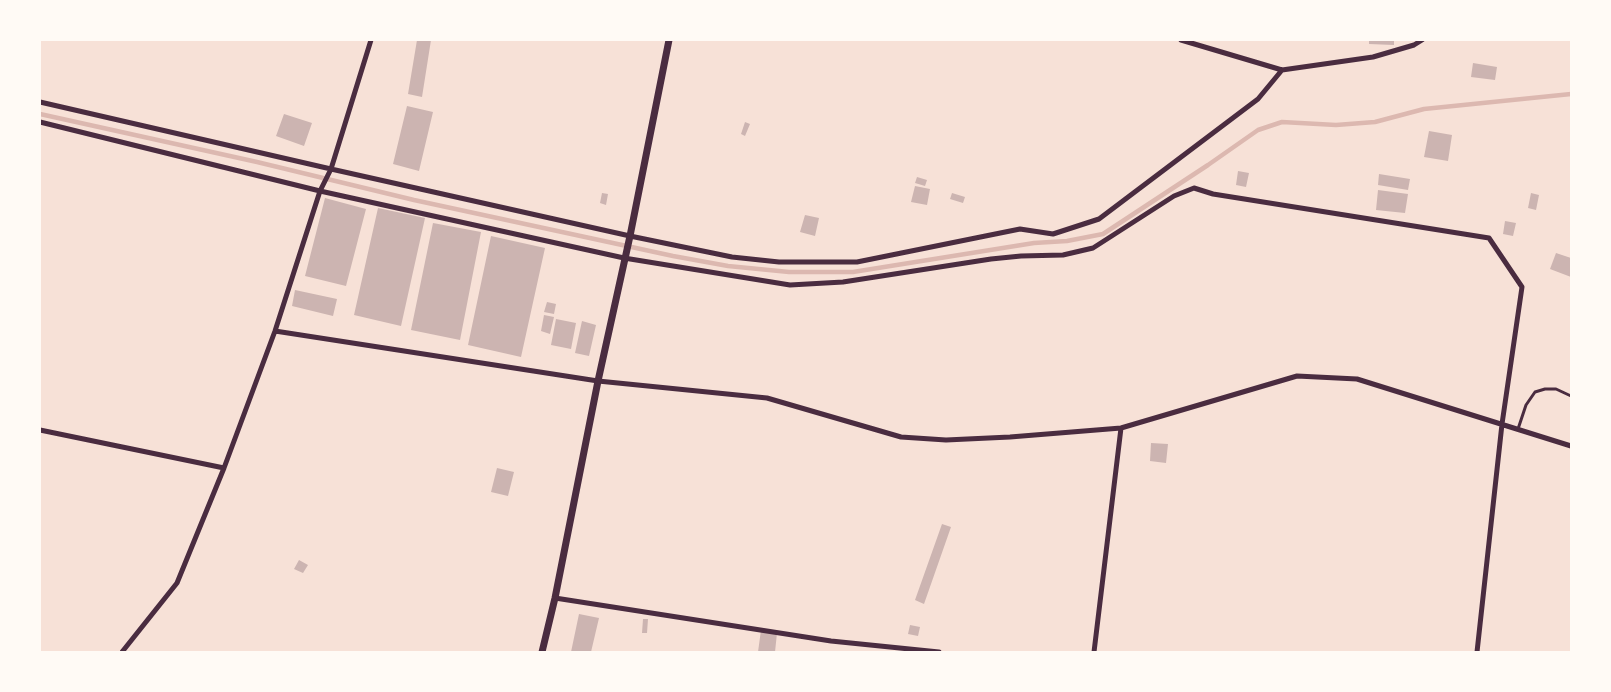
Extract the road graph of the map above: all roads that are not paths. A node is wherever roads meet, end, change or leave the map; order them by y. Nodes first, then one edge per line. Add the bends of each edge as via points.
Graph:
1 (371, 40) edge
2 (669, 40) edge
3 (1181, 40) edge
4 (1422, 40) edge
5 (1282, 70) junction
6 (40, 102) edge
7 (40, 122) edge
8 (331, 169) junction
9 (320, 191) junction
10 (630, 236) junction
11 (624, 258) junction
12 (276, 331) junction
13 (598, 381) junction
14 (1571, 396) edge
15 (1502, 424) junction
16 (1121, 428) junction
17 (1518, 429) junction
18 (40, 430) edge
19 (1571, 446) edge
20 (224, 468) junction
21 (555, 598) junction
22 (122, 652) edge
23 (542, 652) edge
24 (939, 652) edge
25 (1094, 652) edge
26 (1477, 652) edge

1 - 8 street
2 - 10 street
3 - 5 street
4 - 5 street via 1373,58
5 - 10 street via 1258,99 1099,219 1054,234 1020,228 857,262 732,257
6 - 8 street
7 - 9 street
8 - 9 street
8 - 10 street
9 - 11 street
9 - 12 street
10 - 11 street
11 - 13 street
11 - 15 street via 790,285 844,282 991,258 1063,255 1093,248 1174,196 1194,188 1213,194 1489,238 1522,287
12 - 13 street
12 - 20 street
13 - 16 street via 767,398 901,438 955,440
13 - 21 street
14 - 17 lane via 1556,389 1535,392 1526,405
15 - 16 street via 1357,379 1297,376
15 - 17 street
15 - 26 street
16 - 25 street
17 - 19 street
18 - 20 street
20 - 22 street via 176,583
21 - 23 street
21 - 24 street via 831,641

